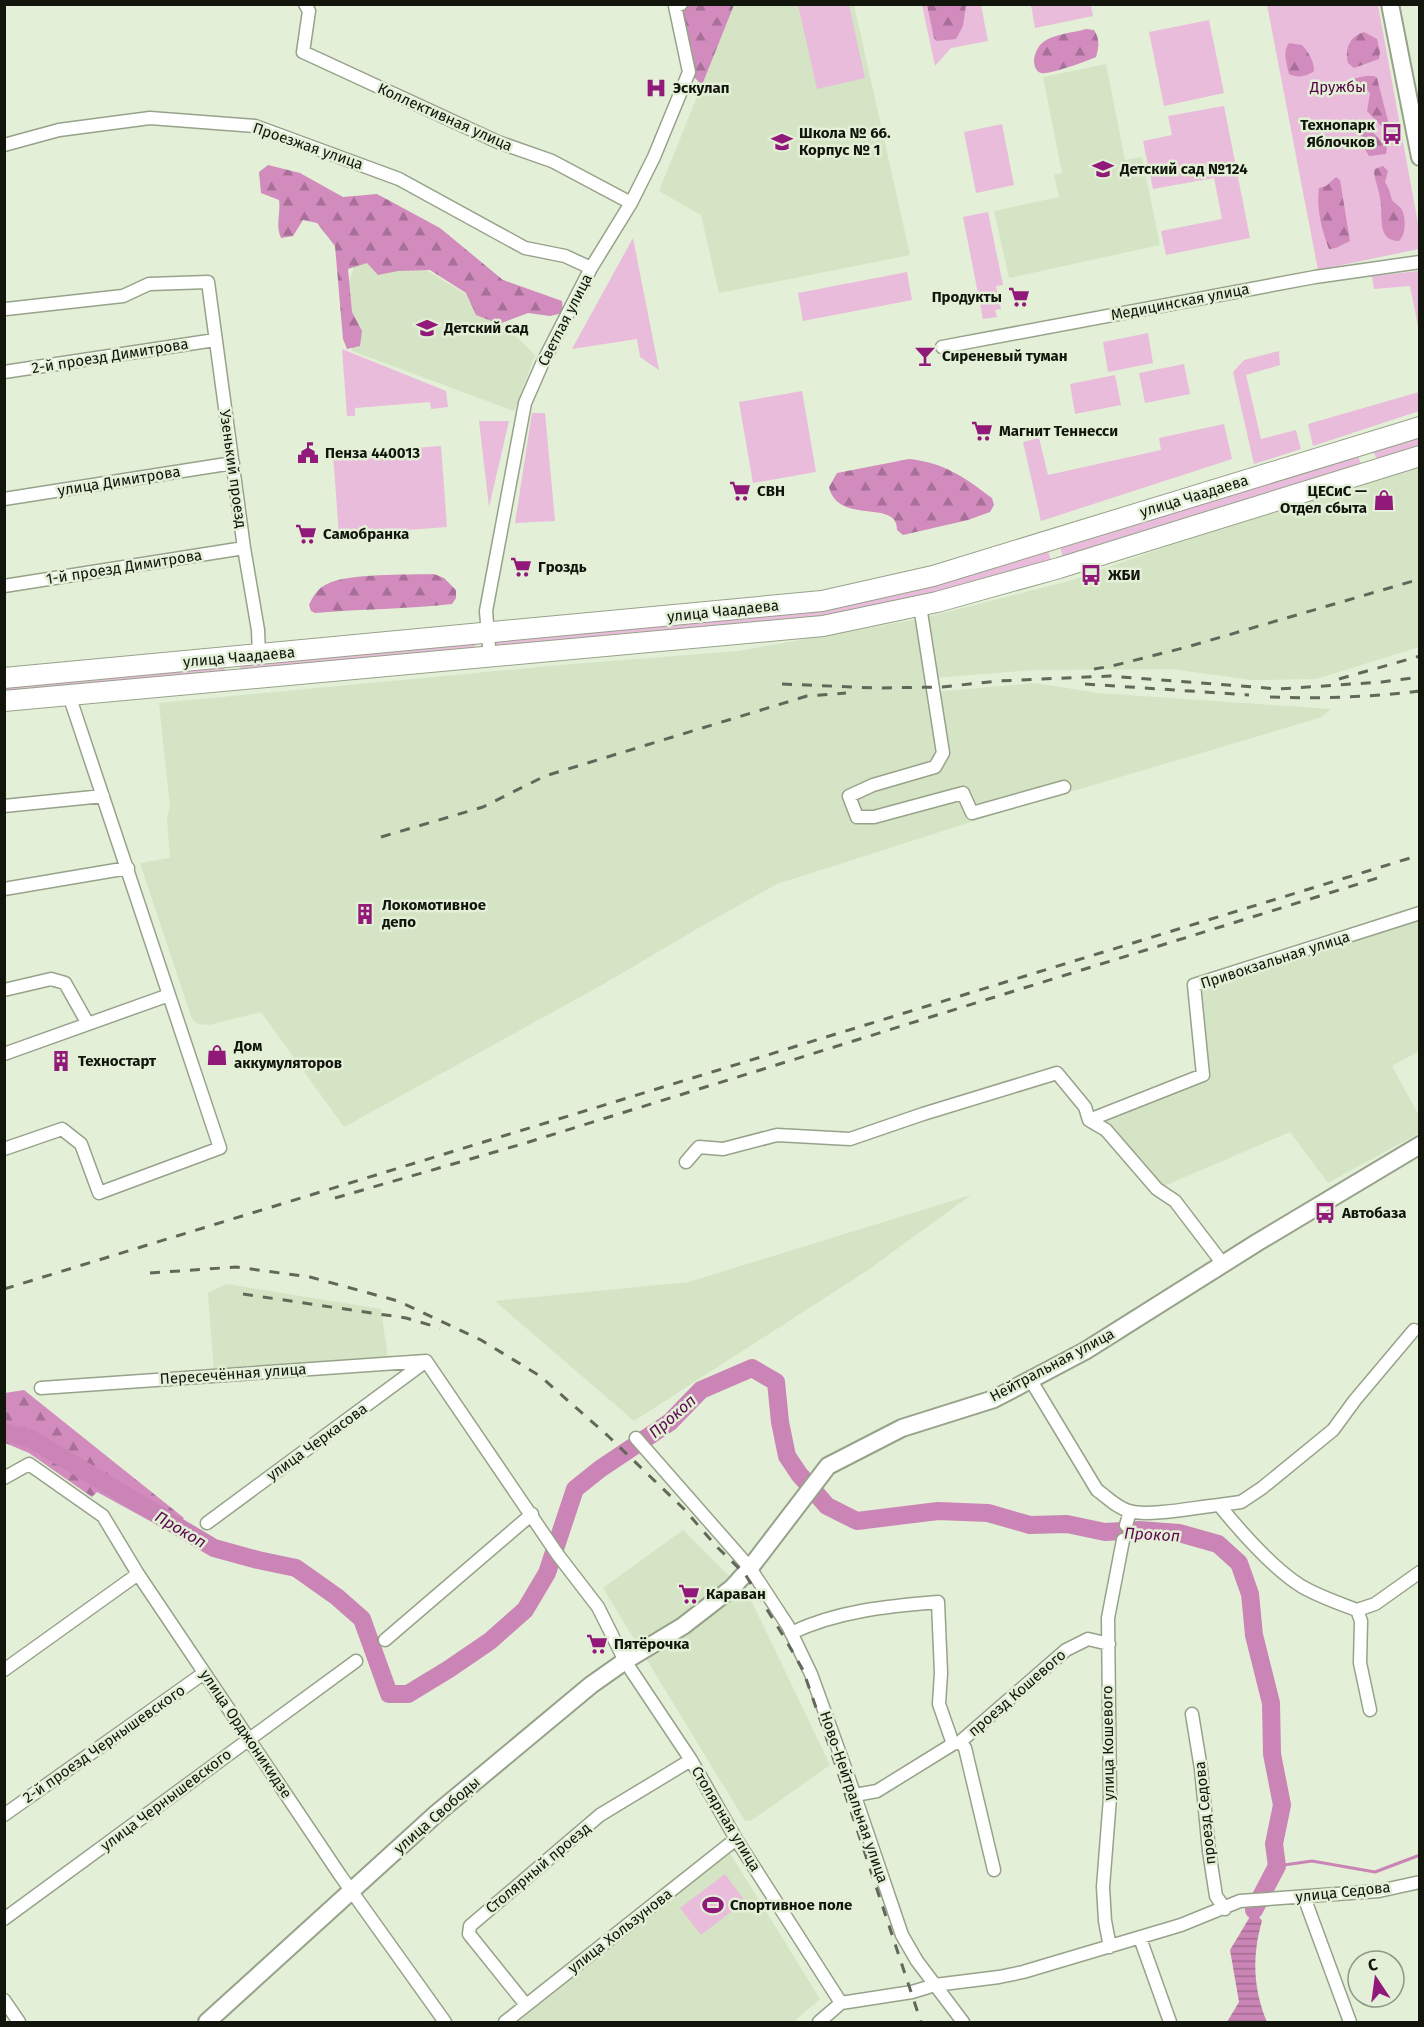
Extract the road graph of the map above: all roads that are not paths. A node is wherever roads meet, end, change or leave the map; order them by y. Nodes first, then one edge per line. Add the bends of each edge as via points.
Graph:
1 (305, 4) edge
2 (681, 4) edge
3 (1390, 4) edge
4 (4, 145) edge
5 (1419, 157) edge
6 (631, 203) junction
7 (1419, 262) edge
8 (591, 268) junction
9 (6, 309) edge
10 (215, 340) junction
11 (942, 347) dead end
12 (4, 372) edge
13 (1419, 427) edge
14 (1419, 456) edge
15 (233, 463) junction
16 (4, 499) edge
17 (244, 548) junction
18 (4, 586) edge
19 (920, 606) junction
20 (488, 634) junction
21 (259, 655) junction
22 (490, 658) junction
23 (4, 678) edge
24 (69, 695) junction
25 (4, 701) edge
26 (1064, 787) dead end
27 (103, 796) junction
28 (4, 806) edge
29 (128, 868) junction
30 (4, 889) edge
31 (1419, 913) edge
32 (4, 990) edge
33 (170, 995) junction
34 (88, 1024) junction
35 (4, 1054) edge
36 (1089, 1120) junction
37 (1419, 1145) edge
38 (4, 1149) edge
39 (686, 1162) dead end
40 (1223, 1264) junction
41 (1414, 1330) dead end
42 (426, 1361) junction
43 (1030, 1379) junction
44 (41, 1388) dead end
45 (636, 1438) dead end
46 (4, 1478) edge
47 (1219, 1505) junction
48 (1130, 1512) junction
49 (532, 1514) junction
50 (207, 1523) dead end
51 (1126, 1525) dead end
52 (1122, 1540) dead end
53 (750, 1568) junction
54 (1419, 1572) edge
55 (138, 1574) junction
56 (1357, 1610) junction
57 (683, 1626) joint
58 (791, 1633) junction
59 (385, 1640) dead end
60 (1109, 1644) junction
61 (356, 1661) dead end
62 (625, 1661) junction
63 (4, 1670) edge
64 (204, 1673) junction
65 (1370, 1710) dead end
66 (1192, 1714) dead end
67 (249, 1738) junction
68 (956, 1743) junction
69 (691, 1760) junction
70 (855, 1795) junction
71 (4, 1815) edge
72 (736, 1839) junction
73 (994, 1870) dead end
74 (1419, 1882) edge
75 (352, 1891) junction
76 (1304, 1897) junction
77 (1225, 1909) junction
78 (4, 1919) edge
79 (1140, 1938) junction
80 (1110, 1947) junction
81 (935, 1985) junction
82 (4, 2000) edge
83 (841, 2003) junction
84 (526, 2005) junction
85 (19, 2022) edge
86 (207, 2022) edge
87 (445, 2022) edge
88 (505, 2022) edge
89 (819, 2022) edge
90 (963, 2022) edge
91 (1170, 2022) edge
92 (1350, 2022) edge

1 - 6 street, Коллективная улица via 309,11 303,52 498,142 552,161
2 - 6 street, Светлая улица via 675,6 689,72
3 - 5 main road
4 - 8 street, Проезжая улица via 59,130 150,118 255,126 399,179 525,248 565,256
6 - 8 street, Светлая улица
7 - 11 street, Медицинская улица via 1315,277
8 - 20 street, Светлая улица via 525,403 486,611
9 - 10 street, Узенький проезд via 123,296 150,284 208,282
10 - 12 street, 2-й проезд Димитрова
10 - 15 street, Узенький проезд
13 - 20 main road, улица Чаадаева via 933,576 822,601
14 - 19 main road, улица Чаадаева via 1059,568
15 - 16 street, улица Димитрова
15 - 17 street, Узенький проезд
17 - 18 street, 1-й проезд Димитрова
17 - 21 street, Узенький проезд
19 - 22 main road, улица Чаадаева via 823,626
19 - 26 street via 943,753 935,767 849,796 857,817 874,817 963,792 972,813
20 - 21 main road, улица Чаадаева
20 - 22 street, Светлая улица
21 - 23 main road, улица Чаадаева
22 - 24 main road, улица Чаадаева
24 - 25 main road, улица Чаадаева
24 - 27 street
27 - 28 street
27 - 29 street
29 - 30 street
29 - 33 street
31 - 36 street, Привокзальная улица via 1194,985 1203,1075
32 - 34 street via 51,979 65,982
33 - 34 street
33 - 38 street via 220,1148 99,1193 81,1144 62,1129
34 - 35 street
36 - 39 street via 1085,1107 1057,1072 850,1139 777,1135 723,1149 699,1147
36 - 40 street via 1106,1130 1156,1189 1175,1201
37 - 40 main road, Нейтральная улица
40 - 43 main road, Нейтральная улица via 1085,1351
41 - 47 street via 1333,1430 1241,1502
42 - 44 street, Пересечённая улица
42 - 49 street
42 - 50 street, улица Черкасова
43 - 48 street via 1097,1490
43 - 53 main road, Нейтральная улица via 994,1398 902,1428 828,1466
45 - 53 street, Ново-Нейтральная улица
46 - 55 street, улица Орджоникидзе via 29,1464 103,1516
47 - 48 street
47 - 56 street via 1284,1573 1310,1590
48 - 51 street
49 - 59 street
49 - 62 street, Столярная улица via 598,1607
52 - 60 street, улица Кошевого via 1108,1618
53 - 57 main road, Нейтральная улица via 732,1588
53 - 58 street, Ново-Нейтральная улица
54 - 56 street via 1375,1604
55 - 63 street
55 - 64 street, улица Орджоникидзе
56 - 65 street via 1361,1621 1360,1663
57 - 62 main road, улица Свободы
58 - 68 street via 823,1619 938,1602 939,1704
58 - 70 street, Ново-Нейтральная улица via 811,1674
60 - 68 street, проезд Кошевого via 1088,1639 1066,1650
60 - 80 street, улица Кошевого via 1110,1798 1103,1887
61 - 67 street, улица Чернышевского
62 - 69 street, Столярная улица
62 - 75 main road, улица Свободы via 436,1814
64 - 67 street, улица Орджоникидзе
64 - 71 street, 2-й проезд Чернышевского
66 - 77 street, проезд Седова via 1216,1896
67 - 75 street, улица Орджоникидзе
67 - 78 street, улица Чернышевского
68 - 70 street, проезд Кошевого via 877,1791
68 - 73 street, проезд Кошевого via 965,1748
69 - 72 street, Столярная улица
69 - 84 street, Столярный проезд via 600,1815 470,1926 470,1934
70 - 81 street, Ново-Нейтральная улица via 902,1935
72 - 83 street, Столярная улица
72 - 84 street, улица Хользунова
74 - 76 street, улица Седова via 1379,1891
75 - 86 main road, улица Свободы
75 - 87 street, улица Орджоникидзе
76 - 77 street, улица Седова via 1240,1901
76 - 92 street
77 - 79 street
79 - 80 street
79 - 91 street
80 - 81 street via 999,1977
81 - 83 street
81 - 90 street, Ново-Нейтральная улица
82 - 85 street
83 - 89 street
84 - 88 street, улица Хользунова

